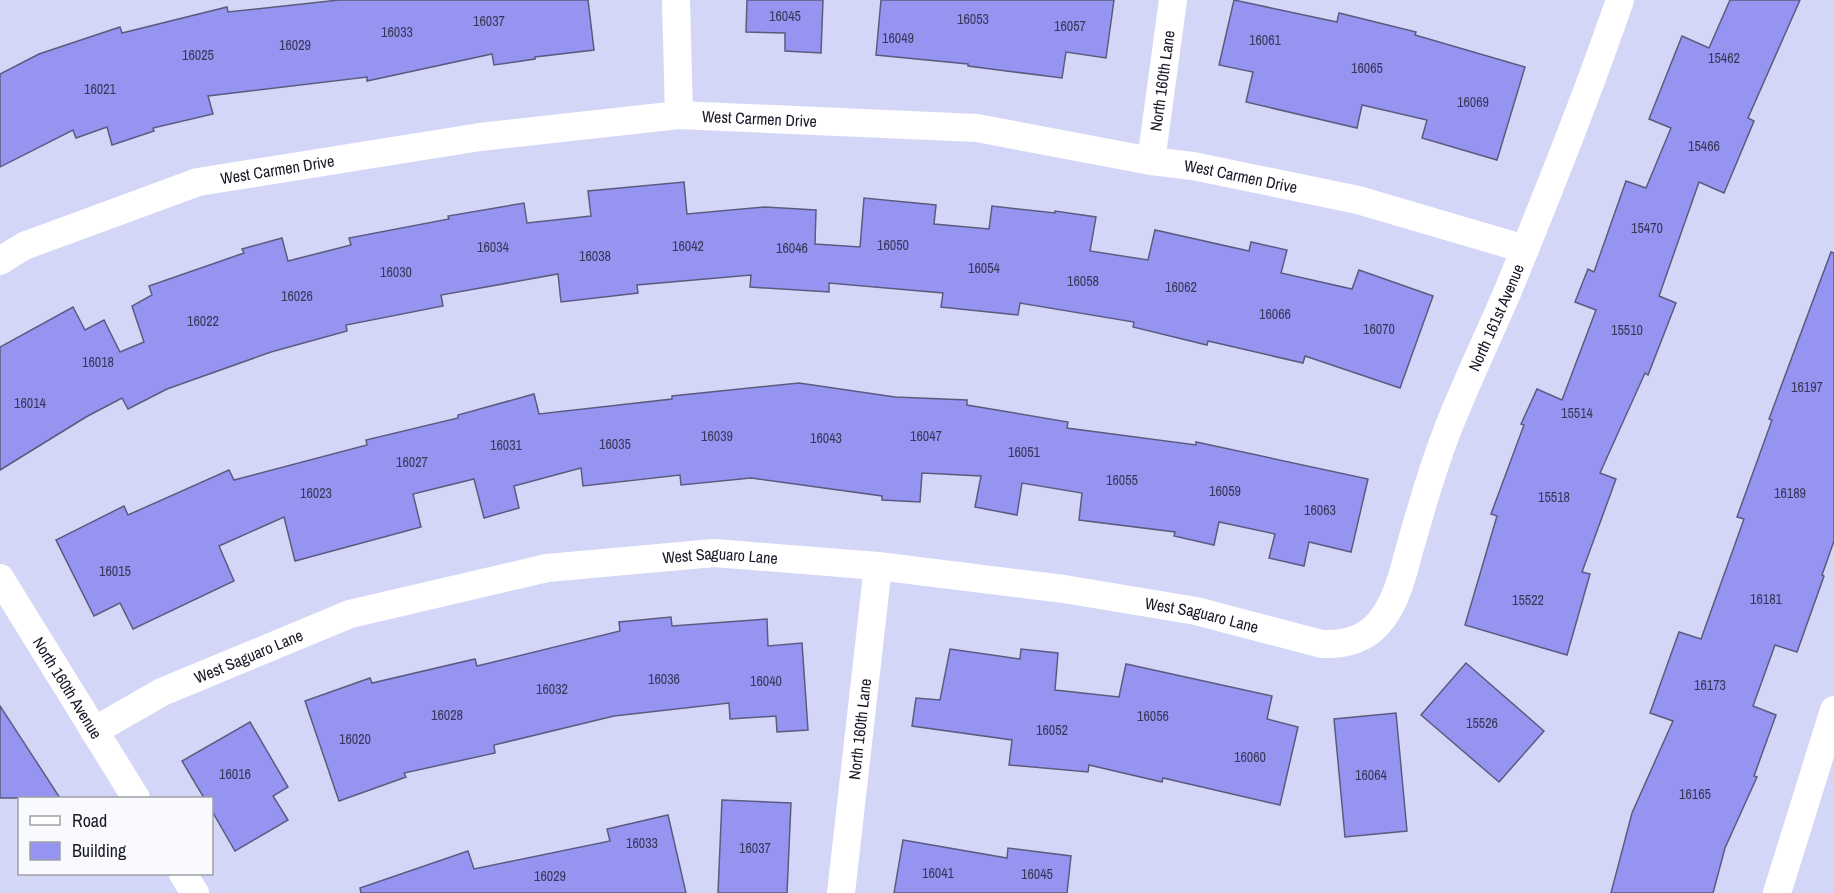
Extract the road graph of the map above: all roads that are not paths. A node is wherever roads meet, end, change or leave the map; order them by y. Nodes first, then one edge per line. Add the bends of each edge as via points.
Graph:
1 (676, 0) edge
2 (1173, 0) edge
3 (1620, 0) edge
4 (678, 115) junction
5 (1151, 160) junction
6 (1525, 249) junction
7 (0, 261) edge
8 (878, 566) junction
9 (0, 578) edge
10 (1369, 633) joint
11 (1834, 710) edge
12 (94, 731) junction
13 (135, 797) edge
14 (184, 875) edge
15 (195, 893) edge
16 (841, 893) edge
17 (1777, 893) edge

1 - 4 street
2 - 5 street, North 160th Lane
3 - 6 street, North 161st Avenue
4 - 5 street, West Carmen Drive via 977,128
4 - 7 street, West Carmen Drive via 480,137 198,182 24,246
5 - 6 street, West Carmen Drive via 1358,200
6 - 10 street, North 161st Avenue via 1449,426 1393,603
8 - 10 street, West Saguaro Lane via 1152,602 1322,644 1338,645
8 - 12 street, West Saguaro Lane via 714,553 547,568 350,614 162,692
8 - 16 street, North 160th Lane
9 - 12 street, North 160th Avenue
11 - 17 street
12 - 13 street, North 160th Avenue
14 - 15 street

